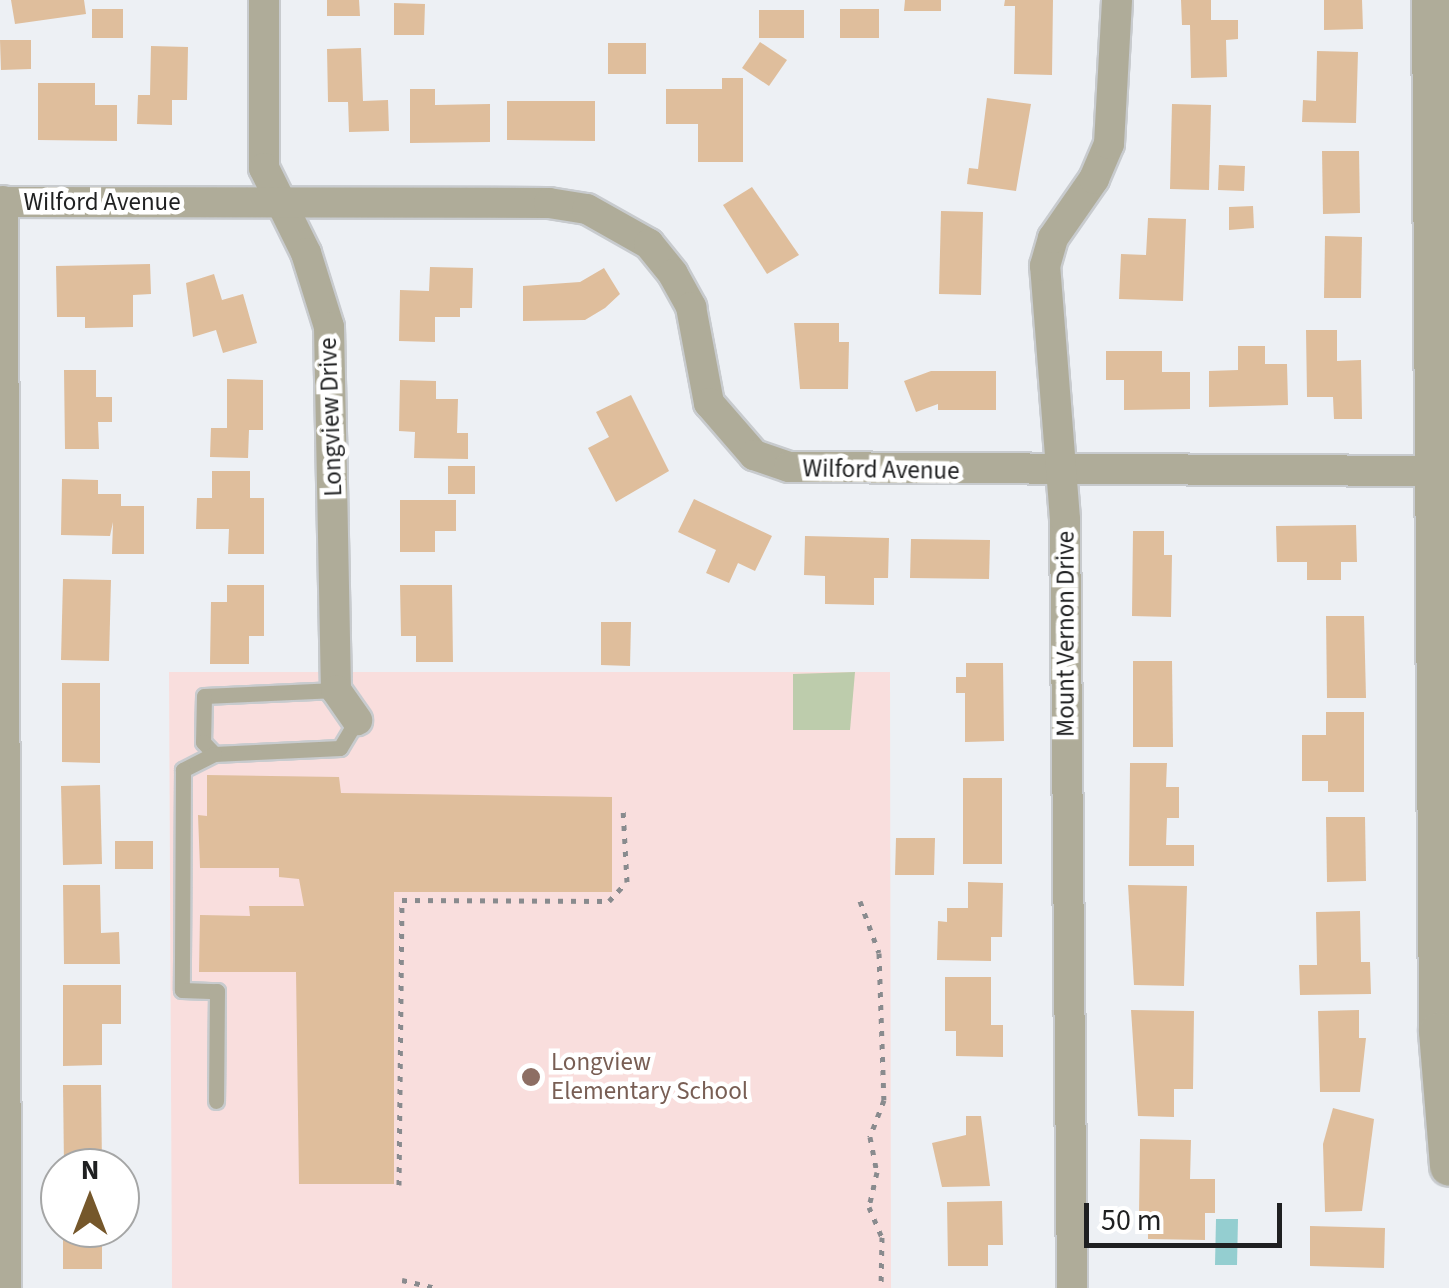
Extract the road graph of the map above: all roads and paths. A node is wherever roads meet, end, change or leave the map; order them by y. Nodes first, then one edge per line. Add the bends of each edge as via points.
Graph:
1 (264, 0) edge
2 (1117, 0) edge
3 (1437, 9) edge
4 (2, 202) edge
5 (279, 202) junction
6 (1441, 315) edge
7 (1433, 471) junction
8 (1064, 474) junction
9 (1442, 570) edge
10 (336, 690) junction
11 (357, 720) joint
12 (214, 754) junction
13 (623, 808) dead end
14 (860, 901) dead end
15 (1444, 1073) edge
16 (216, 1101) dead end
17 (1449, 1167) edge
18 (399, 1185) dead end
19 (402, 1280) dead end
20 (6, 1288) edge
21 (438, 1288) edge
22 (881, 1288) edge
23 (1072, 1288) edge

1 - 5 street, Longview Drive via 264,168
2 - 8 street, Mount Vernon Drive via 1109,144 1094,180 1053,238 1045,266
3 - 6 street
4 - 5 street, Wilford Avenue
4 - 20 street
5 - 8 street, Wilford Avenue via 549,203 587,209 649,244 673,274 691,307 708,403 754,454 788,467
5 - 10 street, Longview Drive via 306,253 330,327
6 - 7 street
7 - 8 street, Wilford Avenue
7 - 9 street
8 - 23 street, Mount Vernon Drive
9 - 15 street
10 - 11 street
10 - 12 lane via 204,696 203,742
11 - 12 lane via 340,748
12 - 16 lane via 183,770 182,990 217,992
13 - 18 path via 626,882 608,901 402,900
14 - 22 path via 879,953 884,1100 870,1137 876,1172 869,1207 882,1236
15 - 17 street
19 - 21 path

